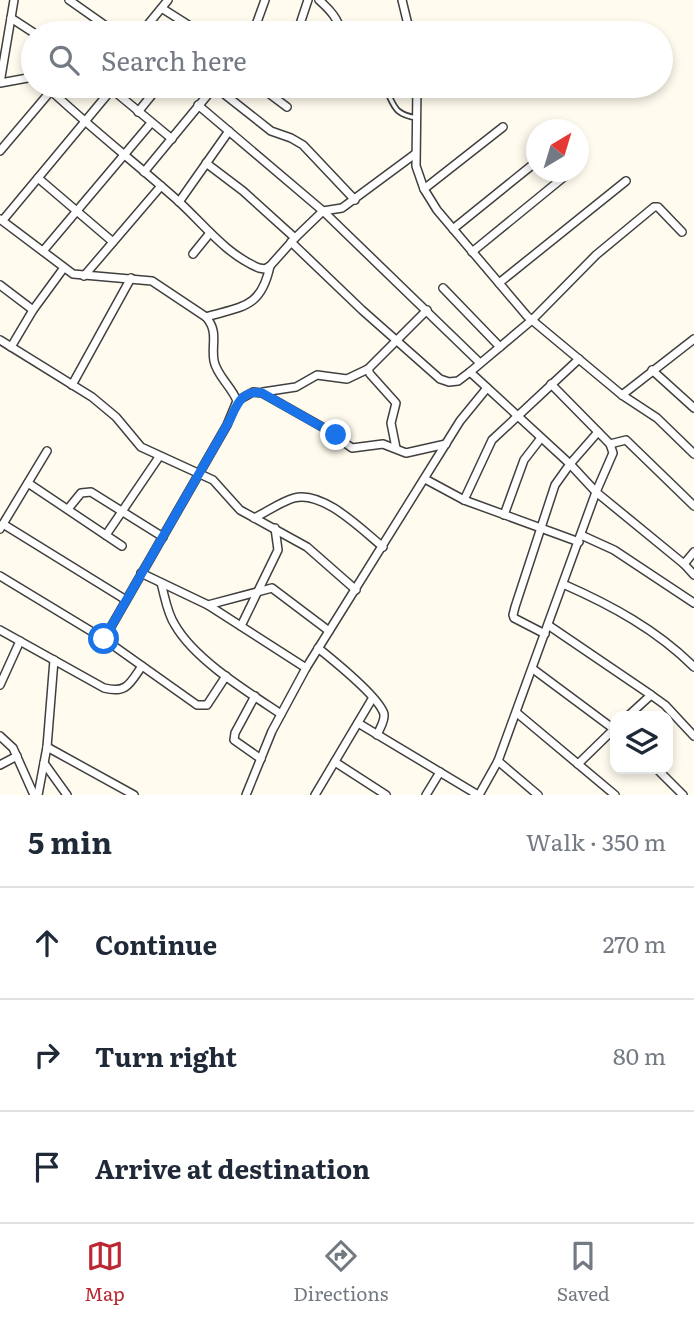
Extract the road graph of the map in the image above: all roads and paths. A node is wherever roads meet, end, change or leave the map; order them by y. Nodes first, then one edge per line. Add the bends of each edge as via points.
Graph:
1 (14, 0) edge
2 (69, 0) edge
3 (168, 0) edge
4 (265, 0) edge
5 (309, 0) edge
6 (319, 0) edge
7 (402, 0) edge
8 (163, 9) junction
9 (11, 19) junction
10 (99, 21) edge
11 (152, 21) edge
12 (182, 21) edge
13 (257, 21) edge
14 (302, 21) edge
15 (337, 21) edge
16 (407, 21) edge
17 (0, 25) edge
18 (21, 25) edge
19 (9, 29) junction
20 (21, 79) edge
21 (42, 98) edge
22 (62, 98) edge
23 (102, 98) edge
24 (122, 98) edge
25 (149, 98) edge
26 (204, 98) edge
27 (229, 98) edge
28 (276, 98) edge
29 (390, 98) edge
30 (417, 98) edge
31 (198, 105) junction
32 (287, 107) dead end
33 (138, 112) junction
34 (417, 118) junction
35 (85, 122) junction
36 (151, 122) junction
37 (503, 127) dead end
38 (229, 131) junction
39 (172, 139) junction
40 (0, 151) edge
41 (123, 154) junction
42 (415, 154) junction
43 (206, 163) junction
44 (526, 171) edge
45 (144, 172) junction
46 (38, 178) junction
47 (626, 181) dead end
48 (558, 182) edge
49 (161, 186) junction
50 (424, 188) junction
51 (355, 200) junction
52 (179, 202) junction
53 (76, 210) junction
54 (323, 211) junction
55 (2, 219) edge
56 (453, 229) junction
57 (682, 232) dead end
58 (210, 233) junction
59 (293, 240) junction
60 (113, 242) junction
61 (43, 251) junction
62 (472, 252) junction
63 (193, 254) dead end
64 (270, 266) junction
65 (63, 269) junction
66 (84, 276) junction
67 (131, 278) junction
68 (499, 283) junction
69 (0, 285) edge
70 (443, 288) dead end
71 (33, 310) junction
72 (427, 310) junction
73 (206, 317) junction
74 (532, 320) junction
75 (0, 340) edge
76 (398, 341) junction
77 (693, 343) edge
78 (11, 347) junction
79 (500, 347) junction
80 (579, 359) junction
81 (480, 363) junction
82 (368, 369) junction
83 (652, 370) junction
84 (470, 372) junction
85 (551, 384) junction
86 (72, 385) junction
87 (487, 388) junction
88 (262, 393) junction
89 (622, 395) junction
90 (237, 401) junction
91 (694, 408) edge
92 (516, 416) junction
93 (598, 432) junction
94 (541, 438) junction
95 (446, 444) junction
96 (610, 444) junction
97 (396, 448) junction
98 (47, 451) dead end
99 (694, 454) edge
100 (159, 457) junction
101 (570, 464) junction
102 (199, 472) junction
103 (425, 479) junction
104 (28, 483) junction
105 (596, 492) junction
106 (464, 500) junction
107 (694, 506) edge
108 (68, 509) junction
109 (122, 510) junction
110 (504, 515) junction
111 (254, 517) junction
112 (2, 527) edge
113 (540, 527) junction
114 (275, 528) junction
115 (106, 535) junction
116 (163, 537) junction
117 (580, 538) junction
118 (121, 546) dead end
119 (383, 547) junction
120 (694, 552) edge
121 (684, 564) junction
122 (141, 573) junction
123 (694, 575) edge
124 (0, 576) edge
125 (161, 583) junction
126 (563, 584) junction
127 (356, 590) junction
128 (256, 591) junction
129 (126, 600) junction
130 (694, 603) edge
131 (208, 605) junction
132 (548, 625) junction
133 (241, 626) junction
134 (0, 630) edge
135 (329, 631) junction
136 (545, 634) junction
137 (104, 639) junction
138 (20, 641) junction
139 (318, 648) junction
140 (54, 660) junction
141 (142, 666) junction
142 (694, 667) edge
143 (306, 668) junction
144 (533, 669) junction
145 (226, 676) junction
146 (0, 685) edge
147 (651, 695) junction
148 (255, 696) junction
149 (372, 699) junction
150 (633, 711) edge
151 (281, 713) junction
152 (517, 713) junction
153 (358, 723) junction
154 (610, 725) edge
155 (610, 734) edge
156 (377, 735) junction
157 (0, 736) edge
158 (694, 736) edge
159 (47, 747) junction
160 (17, 756) junction
161 (261, 759) junction
162 (498, 761) junction
163 (335, 762) junction
164 (44, 763) junction
165 (578, 764) junction
166 (0, 765) edge
167 (440, 772) junction
168 (662, 774) edge
169 (37, 795) edge
170 (67, 795) edge
171 (134, 795) edge
172 (246, 795) edge
173 (314, 795) edge
174 (386, 795) edge
175 (426, 795) edge
176 (478, 795) edge
177 (538, 795) edge
178 (615, 795) edge
179 (683, 795) edge

1 - 9 street
2 - 10 street
3 - 8 street
4 - 13 street
5 - 14 street
6 - 15 street
7 - 16 street
8 - 11 street
8 - 12 street
9 - 18 street
9 - 19 street
17 - 19 street
19 - 20 street via 0,83
21 - 40 street
22 - 35 street
23 - 35 street
24 - 33 street
25 - 33 street
26 - 31 street
27 - 51 street via 271,131 303,145
28 - 32 street
29 - 34 lane via 400,115
30 - 34 street
31 - 38 street
31 - 39 street
33 - 36 street
34 - 42 street
35 - 41 street
35 - 46 street
36 - 39 street
36 - 41 street
37 - 50 street
38 - 43 street
38 - 54 street
39 - 45 street
41 - 45 street
41 - 53 street
42 - 50 street
42 - 51 street
43 - 52 street
43 - 59 street via 243,191
44 - 56 street
45 - 49 street
46 - 53 street
46 - 55 street
47 - 68 street
48 - 62 street
49 - 52 street
49 - 60 street
50 - 56 street
51 - 54 street
52 - 58 street
53 - 60 street
53 - 61 street
54 - 59 street
54 - 72 street
55 - 61 street
56 - 62 street
57 - 74 street via 654,207 596,255
58 - 63 street
58 - 64 street via 251,264 265,269
59 - 64 street
59 - 76 street
60 - 66 street
61 - 65 street
62 - 68 street
64 - 73 street via 259,296
65 - 66 street
65 - 71 street
66 - 67 street
67 - 73 street via 152,281
67 - 86 street
68 - 74 street
69 - 71 street
70 - 79 street
71 - 78 street
72 - 76 street
72 - 81 street
73 - 90 street via 215,332 215,363
74 - 79 street
74 - 80 street
75 - 78 street
76 - 82 street
76 - 84 street via 440,379 458,381
77 - 83 street
78 - 86 street
79 - 81 street
80 - 85 street
80 - 89 street
81 - 84 street
82 - 88 street via 347,379 317,376 296,387
82 - 97 street via 396,403 391,424
83 - 89 street
83 - 91 street
84 - 87 street
85 - 92 street
85 - 93 street
86 - 100 street via 116,417 141,447
87 - 92 street
87 - 95 street
88 - 90 street via 253,392
88 - 97 street via 349,447 374,444
89 - 99 street via 657,418
90 - 102 street
92 - 94 street
92 - 106 street via 487,447
93 - 96 street
93 - 101 street
94 - 101 street
94 - 110 street via 524,460
95 - 97 street via 406,453
95 - 103 street
96 - 105 street via 613,453
96 - 107 street via 626,440
98 - 104 street
100 - 102 street
100 - 109 street
101 - 105 street
101 - 113 street via 552,493
102 - 111 street
102 - 116 street
103 - 106 street
103 - 119 street
104 - 108 street
104 - 112 street
105 - 117 street
105 - 121 street
106 - 110 street
108 - 109 street via 86,491
108 - 115 street
109 - 115 street
109 - 116 street
110 - 113 street
111 - 114 street
111 - 119 street via 294,498 312,499 337,511
112 - 129 street
113 - 117 street
113 - 136 street via 513,615
114 - 127 street via 315,552
114 - 128 street via 278,550
115 - 118 street
116 - 122 street
117 - 126 street
117 - 130 street via 614,550
119 - 127 street
120 - 121 street
121 - 123 street
122 - 125 street
122 - 129 street
124 - 137 street
125 - 131 street
125 - 145 street via 175,626
126 - 132 street
126 - 142 street via 646,628
127 - 135 street
128 - 131 street
128 - 133 street
128 - 135 street via 268,587 278,591
129 - 137 street
131 - 133 street
132 - 136 street
132 - 147 street
133 - 143 street
134 - 138 street
135 - 139 street
136 - 144 street
137 - 141 street
138 - 140 street
138 - 146 street
139 - 143 street
139 - 149 street
140 - 141 street via 116,691 127,687
140 - 159 street
141 - 145 street via 203,707
143 - 151 street
144 - 152 street
144 - 154 street
145 - 148 street
147 - 150 street
147 - 158 street
148 - 151 street
148 - 161 street via 234,736 237,744
149 - 153 street
149 - 156 street via 384,716
151 - 161 street
152 - 162 street
152 - 165 street
153 - 156 street
153 - 163 street
155 - 165 street
156 - 167 street
157 - 160 street
159 - 164 street
159 - 171 street
160 - 166 street
160 - 169 street
161 - 172 street
162 - 176 street
162 - 177 street
163 - 173 street
163 - 174 street
164 - 169 street
164 - 170 street
165 - 178 street
167 - 175 street
167 - 176 street
168 - 179 street

